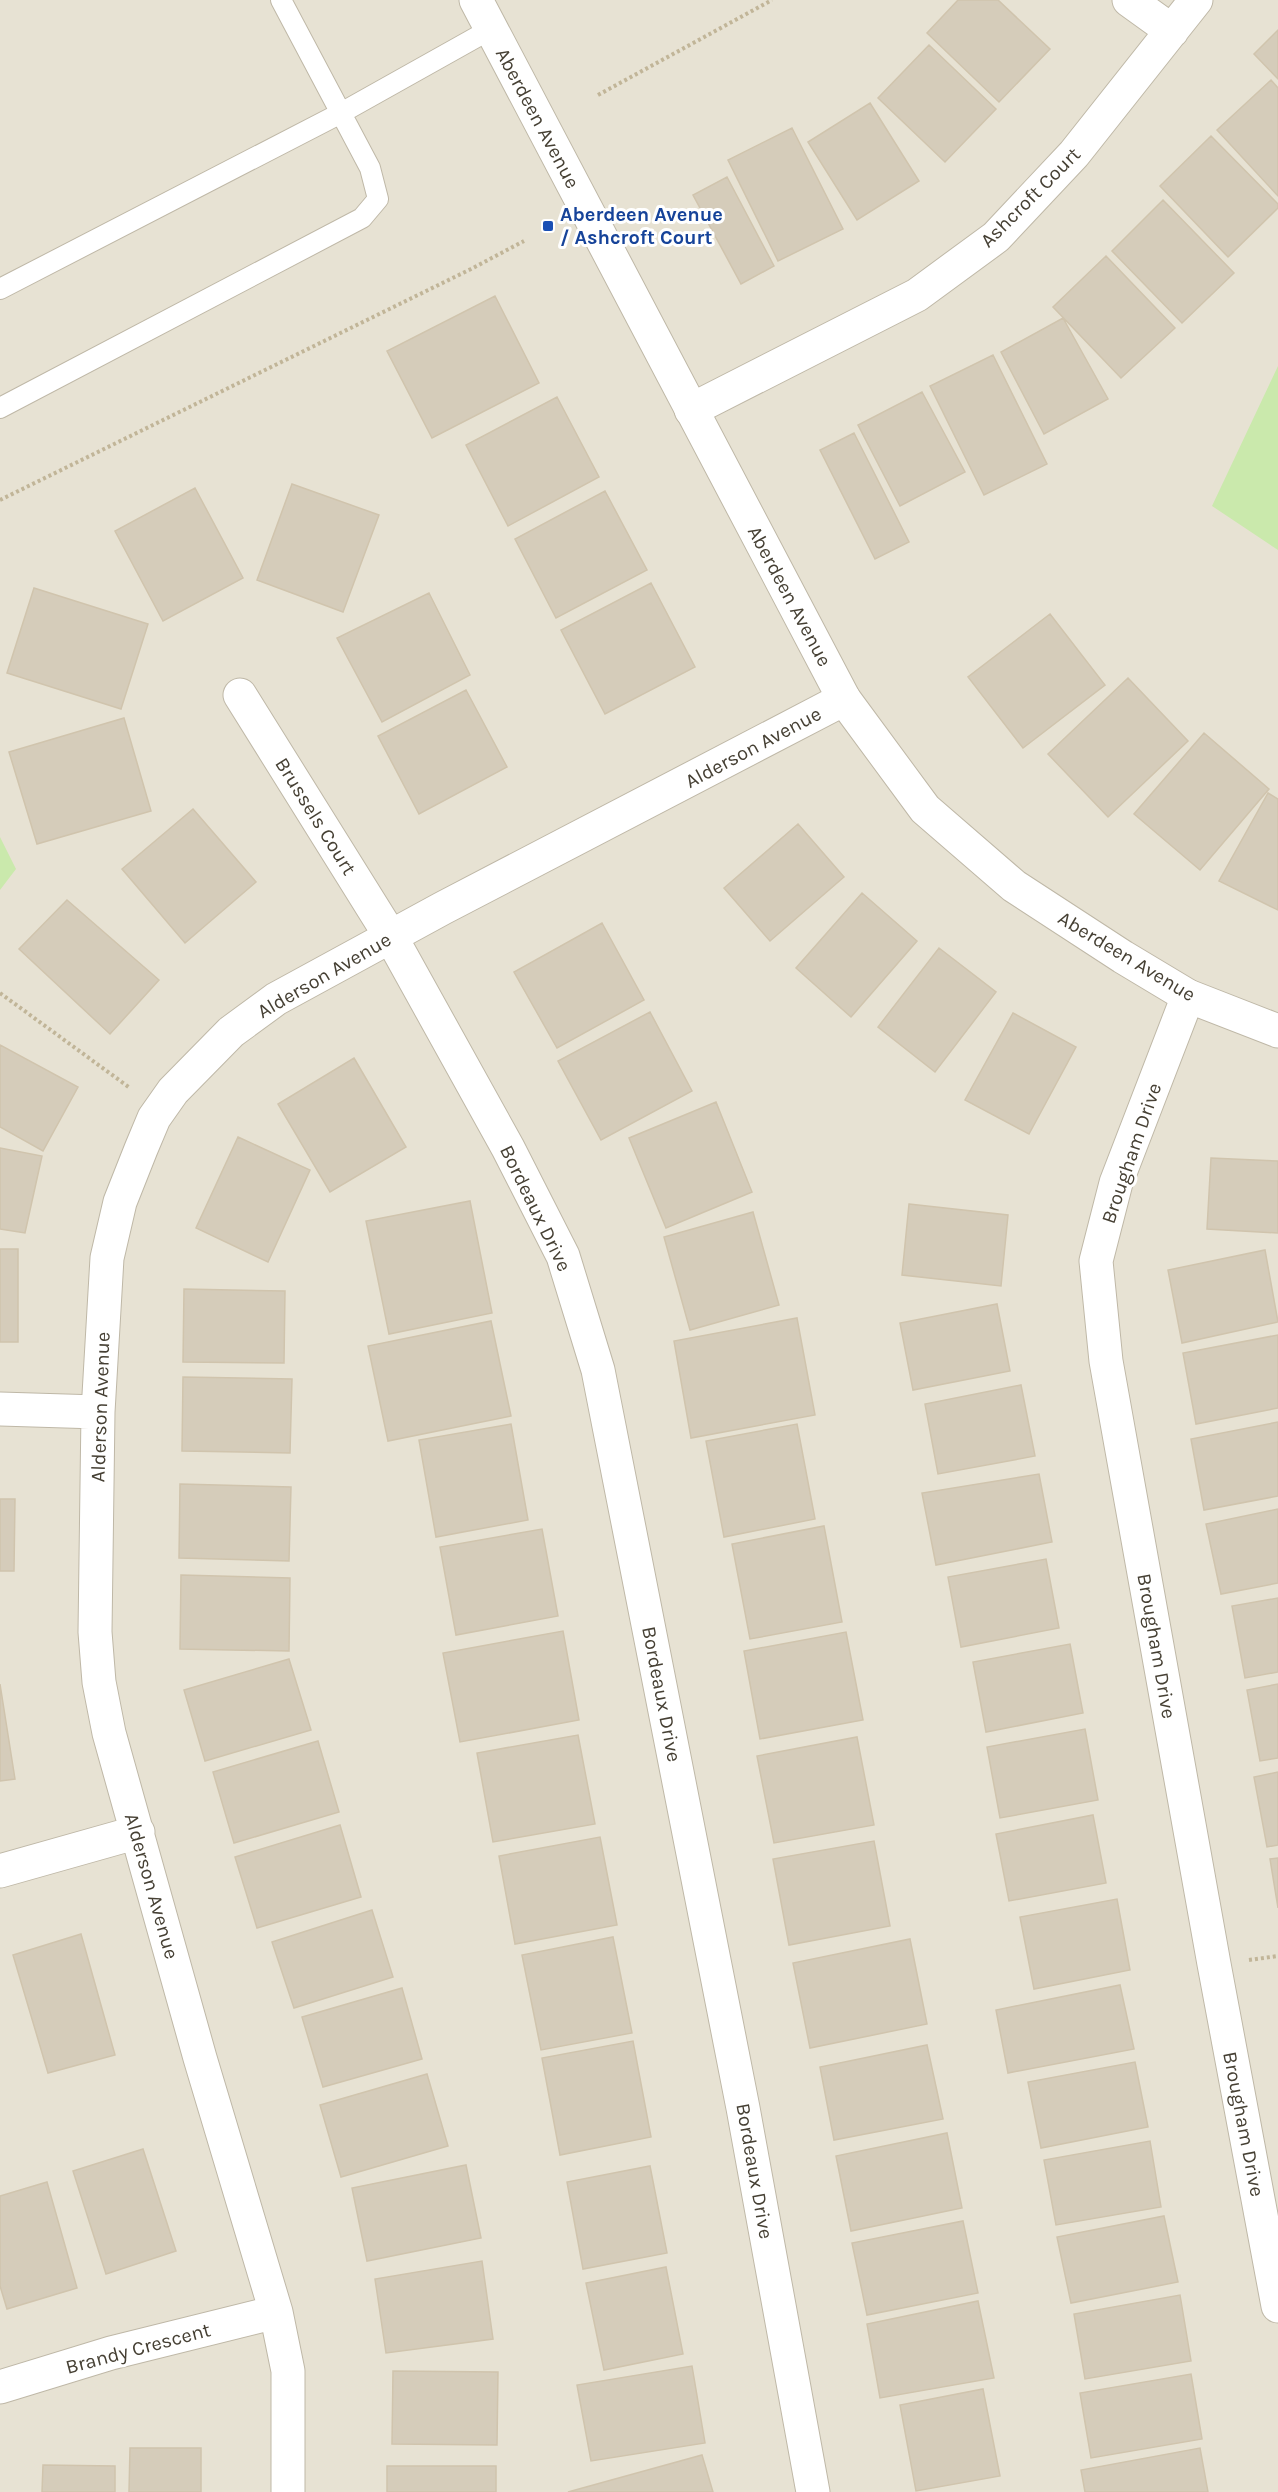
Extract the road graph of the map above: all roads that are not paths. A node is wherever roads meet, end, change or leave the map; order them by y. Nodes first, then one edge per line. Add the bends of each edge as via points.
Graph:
1 (280, 0) edge
2 (476, 0) edge
3 (1129, 0) edge
4 (1196, 0) edge
5 (491, 29) junction
6 (1172, 31) junction
7 (341, 113) junction
8 (0, 289) edge
9 (0, 408) edge
10 (692, 410) junction
11 (240, 695) dead end
12 (844, 699) junction
13 (391, 937) junction
14 (1188, 996) junction
15 (1278, 1031) edge
16 (0, 1409) edge
17 (98, 1412) junction
18 (138, 1832) junction
19 (0, 1871) edge
20 (1278, 2306) edge
21 (276, 2312) junction
22 (0, 2387) edge
23 (288, 2492) edge
24 (813, 2492) edge

1 - 7 lane
2 - 5 street, Aberdeen Avenue
3 - 6 street
4 - 6 street, Ashcroft Court
5 - 7 lane
5 - 10 street, Aberdeen Avenue
6 - 10 street, Ashcroft Court via 1074,154 996,237 917,295
7 - 8 lane
7 - 9 lane via 370,168 378,199 362,218
10 - 12 street, Aberdeen Avenue
11 - 13 street, Brussels Court
12 - 13 street, Alderson Avenue
12 - 14 street, Aberdeen Avenue via 934,817 1014,886
13 - 17 street, Alderson Avenue via 276,999 231,1032 188,1074 154,1118 120,1202 107,1258
13 - 24 street, Bordeaux Drive via 563,1256 598,1370 743,2108
14 - 15 street, Aberdeen Avenue
14 - 20 street, Brougham Drive via 1116,1183 1096,1261 1108,1372
16 - 17 street
17 - 18 street, Alderson Avenue via 96,1652 109,1733
18 - 19 street
18 - 21 street, Alderson Avenue
21 - 22 street, Brandy Crescent
21 - 23 street, Alderson Avenue via 288,2371

